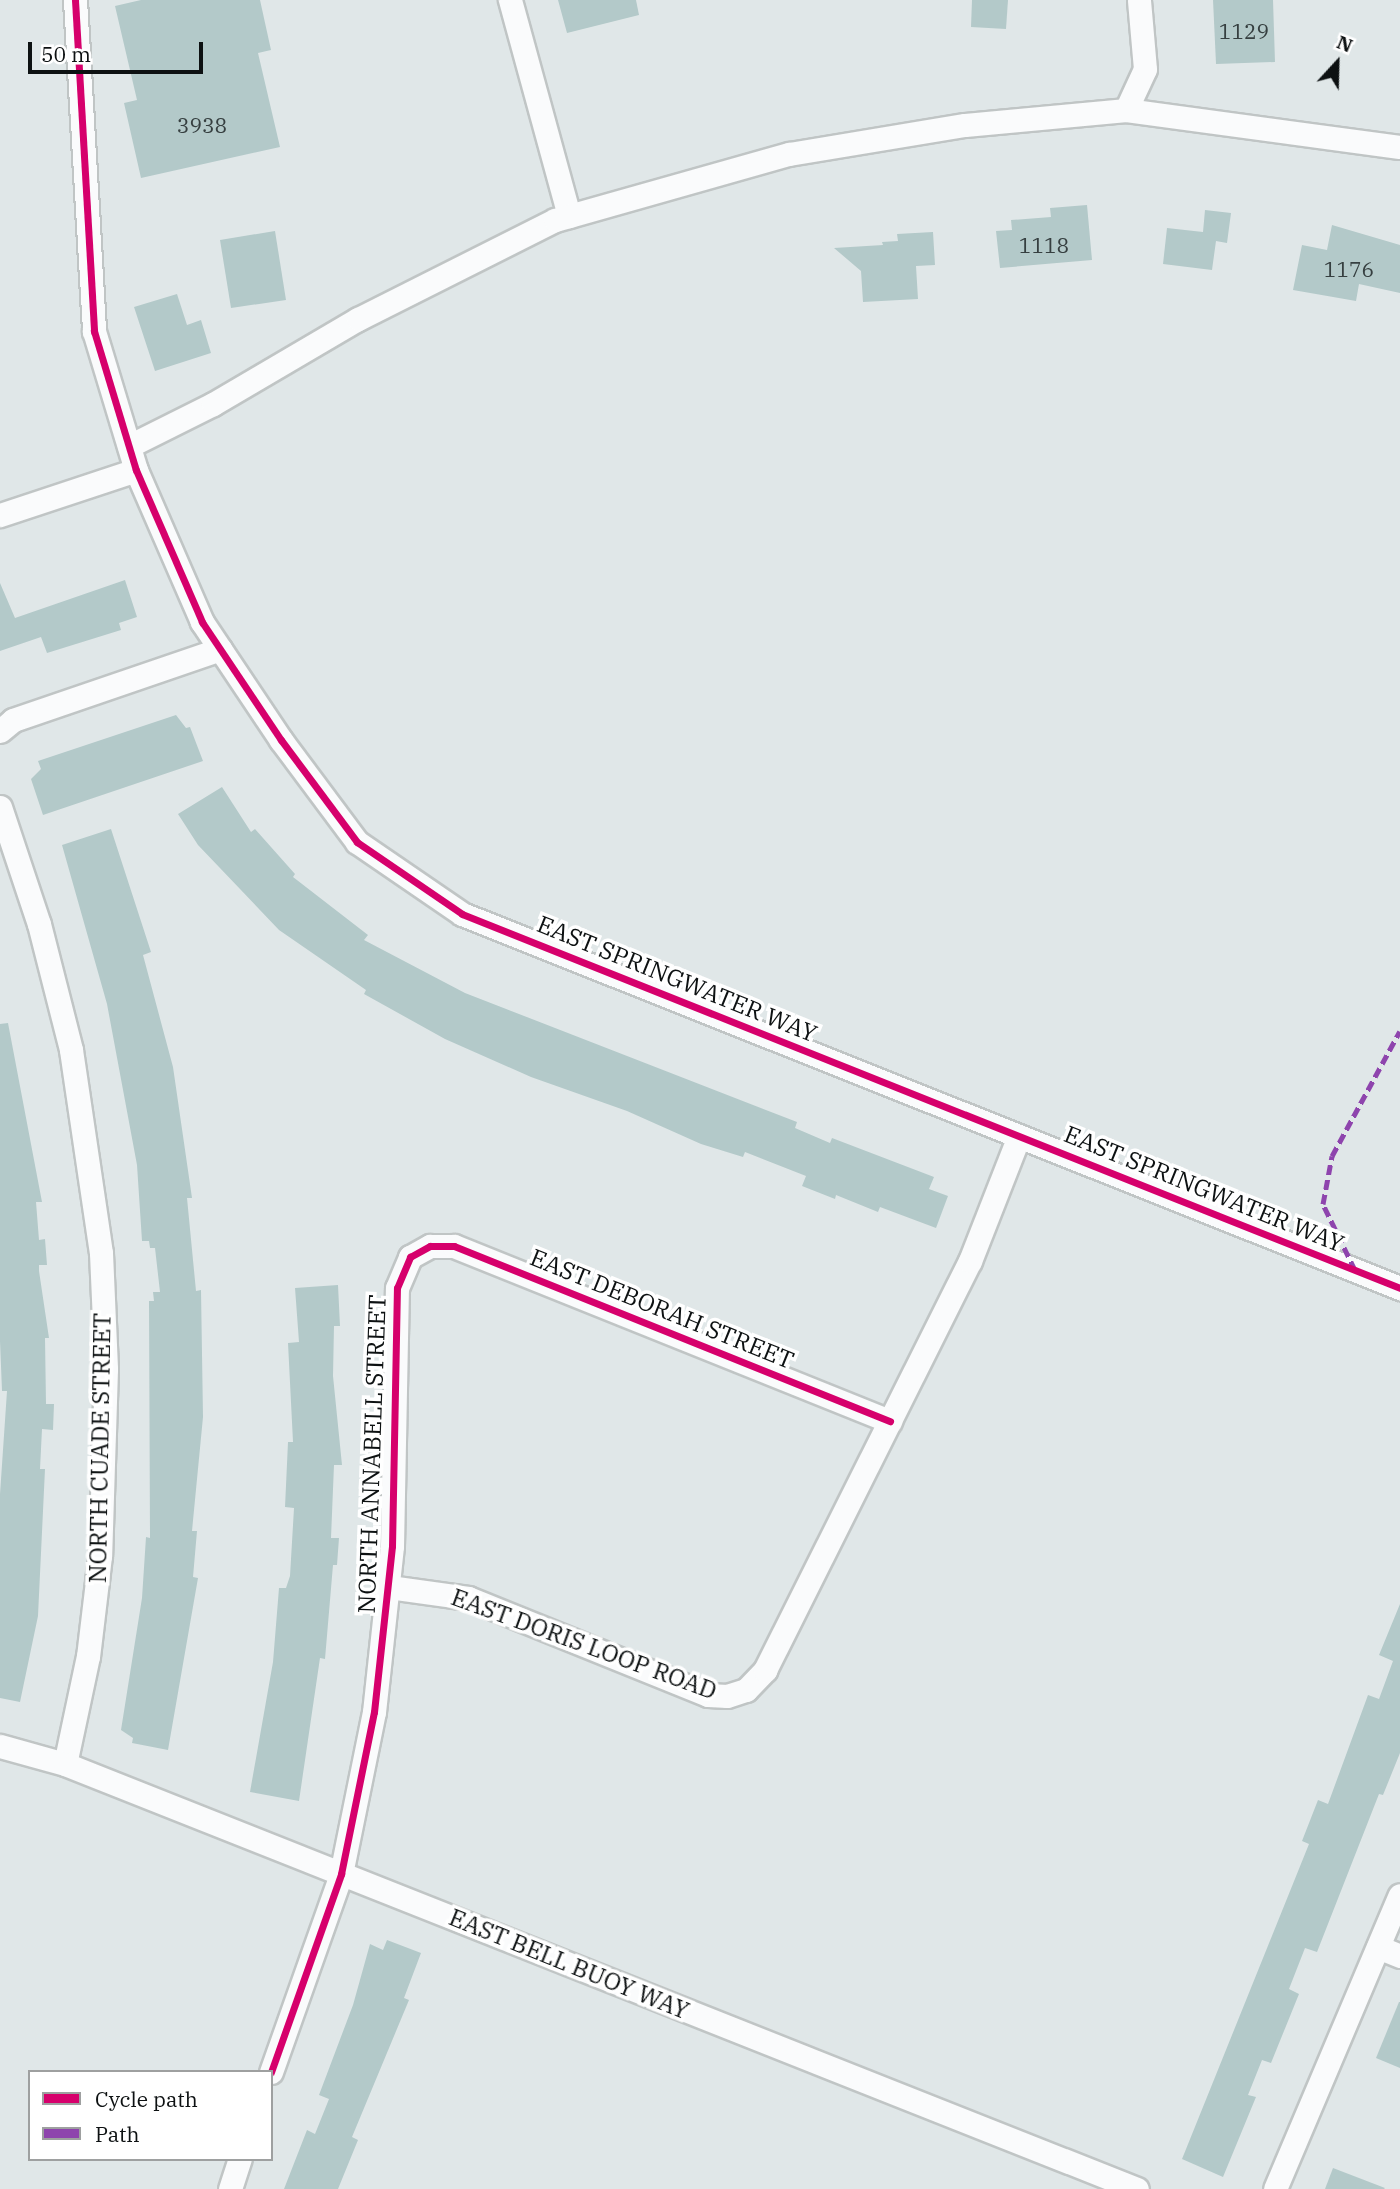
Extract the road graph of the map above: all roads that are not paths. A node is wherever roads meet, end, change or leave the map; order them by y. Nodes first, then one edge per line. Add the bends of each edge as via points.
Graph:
1 (75, 0) edge
2 (510, 0) edge
3 (1139, 0) edge
4 (1126, 110) junction
5 (1400, 147) edge
6 (569, 216) junction
7 (129, 446) junction
8 (136, 470) junction
9 (0, 515) edge
10 (220, 649) junction
11 (0, 730) edge
12 (0, 807) edge
13 (1019, 1136) junction
14 (419, 1251) joint
15 (1400, 1288) edge
16 (890, 1421) junction
17 (389, 1587) junction
18 (0, 1746) edge
19 (65, 1764) junction
20 (341, 1874) junction
21 (1400, 1895) edge
22 (1378, 1947) junction
23 (1400, 1956) edge
24 (272, 2070) edge
25 (239, 2161) edge
26 (230, 2189) edge
27 (1137, 2189) edge
28 (1275, 2189) edge

1 - 7 street, EAST SPRINGWATER WAY via 94,331
2 - 6 street
3 - 4 street via 1144,69
4 - 5 street
4 - 6 street via 965,125 789,154
6 - 7 street via 358,319 213,404
7 - 8 street, EAST SPRINGWATER WAY
8 - 9 street
8 - 10 street, EAST SPRINGWATER WAY via 202,622
10 - 11 street via 13,720
10 - 13 street, EAST SPRINGWATER WAY via 357,842 462,914
12 - 19 street, NORTH CUADE STREET via 39,924 71,1049 100,1254 106,1369 101,1543 88,1656
13 - 15 street, EAST SPRINGWATER WAY
13 - 16 street via 970,1261
14 - 16 street, EAST DEBORAH STREET via 454,1246
14 - 17 street, NORTH ANNABELL STREET via 403,1266 397,1288 397,1427
16 - 17 street, EAST DORIS LOOP ROAD via 765,1670 754,1685 737,1695 708,1695 468,1598
17 - 20 street, NORTH ANNABELL STREET via 374,1712
18 - 19 street, EAST BELL BUOY WAY
19 - 20 street, EAST BELL BUOY WAY
20 - 24 street, NORTH ANNABELL STREET
20 - 27 street, EAST BELL BUOY WAY
21 - 22 street
22 - 23 street
22 - 28 street
25 - 26 street

